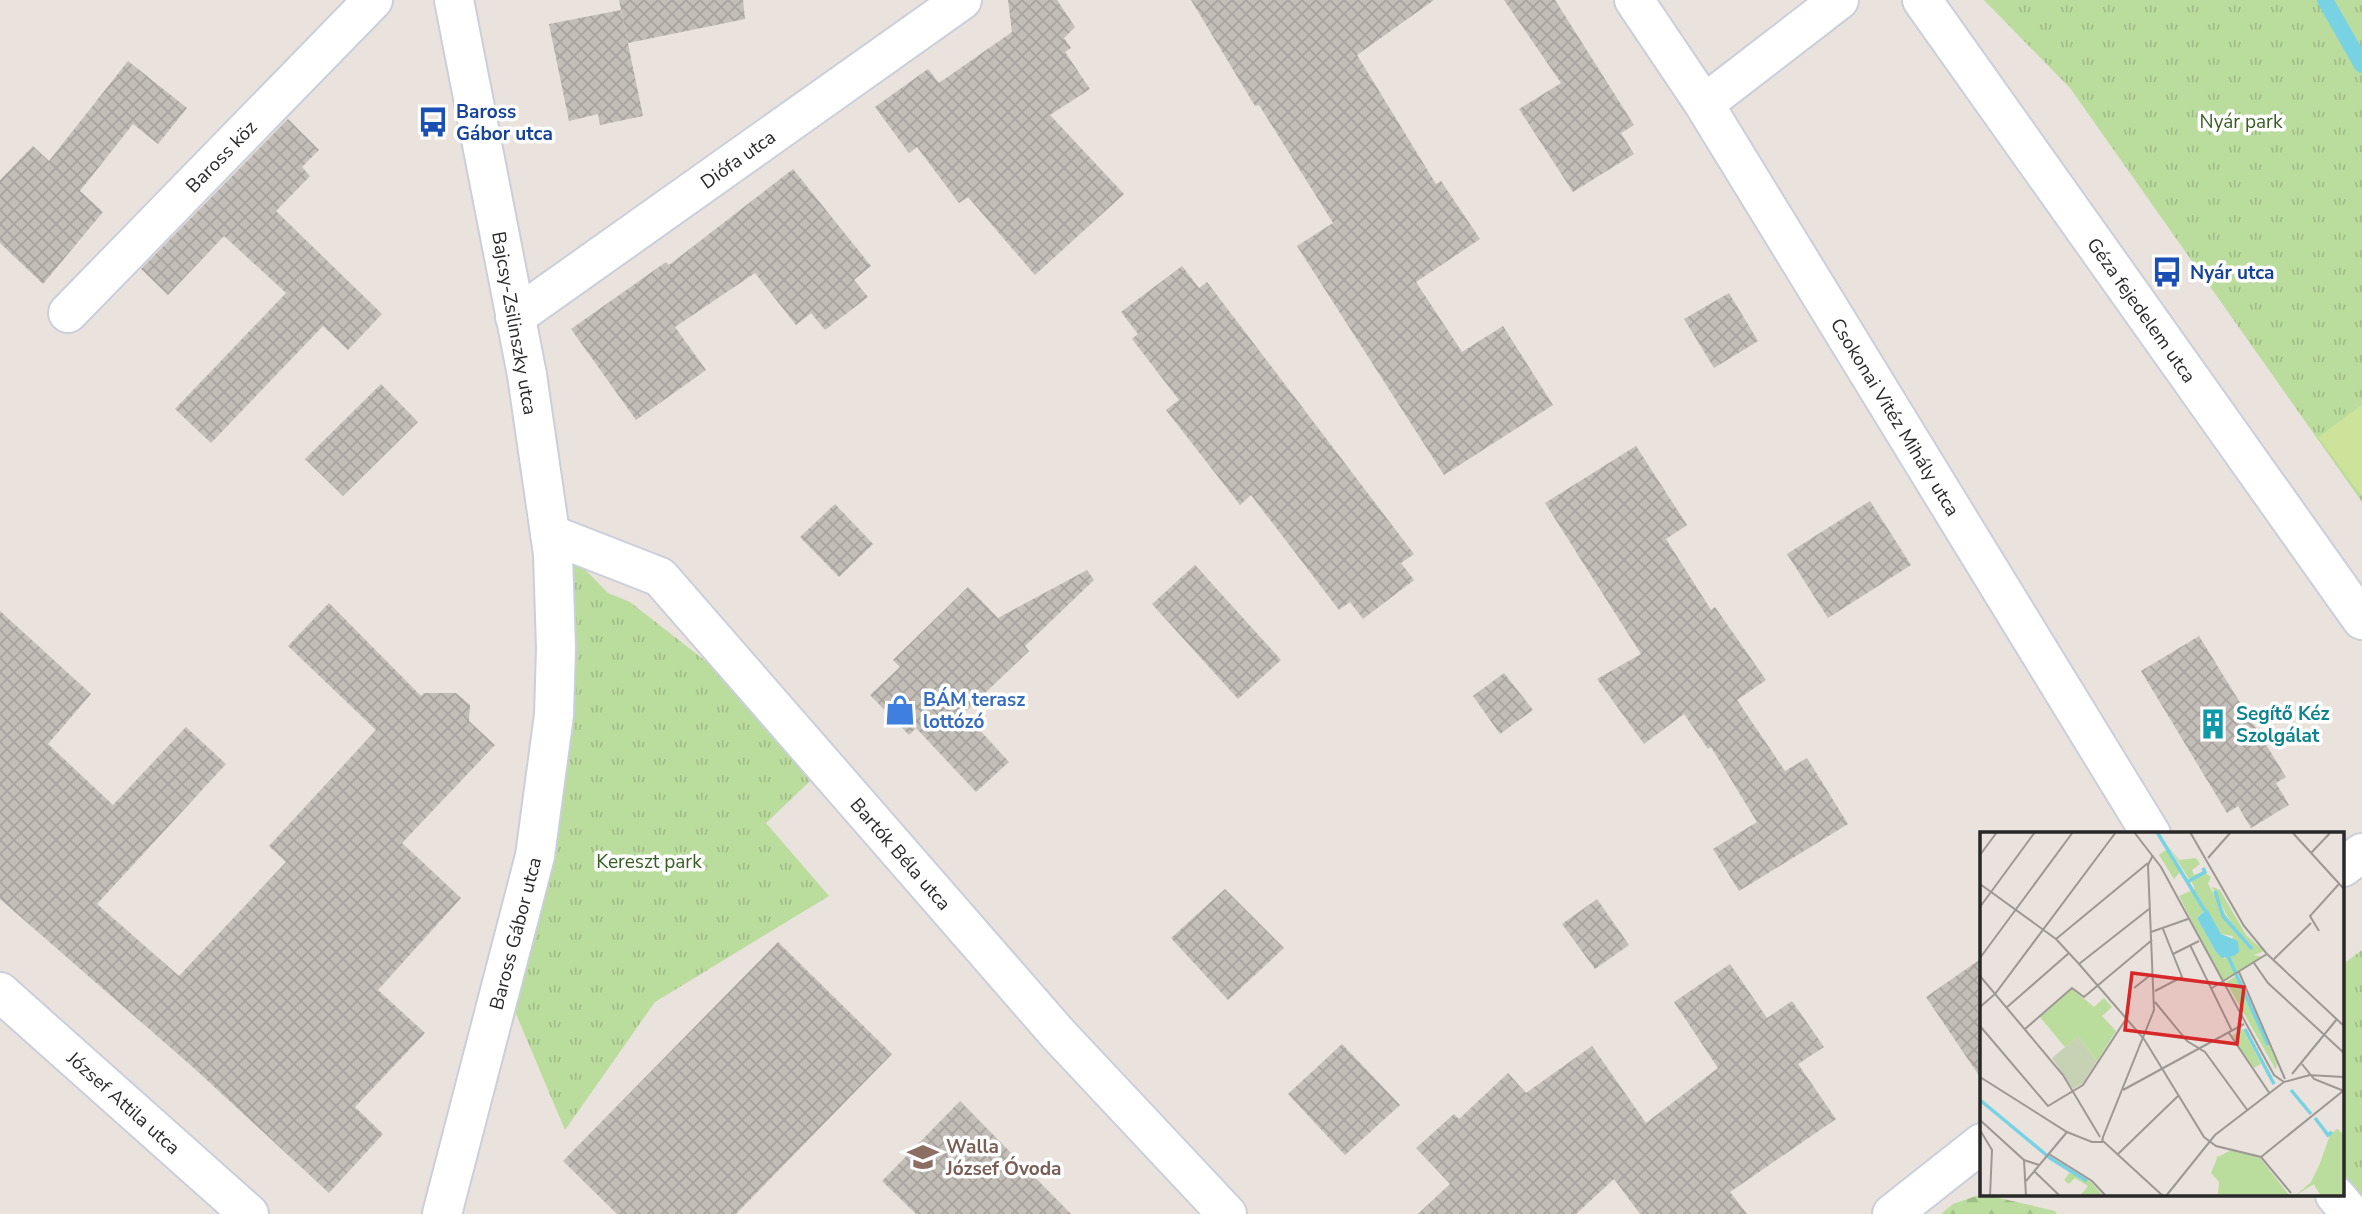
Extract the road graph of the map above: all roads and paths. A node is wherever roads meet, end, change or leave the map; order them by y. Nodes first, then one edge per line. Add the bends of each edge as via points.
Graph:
1 (373, 0) edge
2 (454, 0) edge
3 (962, 0) edge
4 (1634, 0) edge
5 (1839, 0) edge
6 (1922, 0) edge
7 (1704, 104) junction
8 (68, 313) dead end
9 (514, 317) junction
10 (550, 534) junction
11 (2362, 620) edge
12 (556, 648) joint
13 (2150, 832) edge
14 (2362, 853) edge
15 (2344, 866) edge
16 (0, 992) edge
17 (1980, 1145) edge
18 (2336, 1196) edge
19 (249, 1214) edge
20 (442, 1214) edge
21 (1227, 1214) edge
22 (1892, 1214) edge
23 (2351, 1214) edge

1 - 8 street, Baross köz
2 - 9 street, Bajcsy-Zsilinszky utca
3 - 9 street, Diófa utca
4 - 7 street, Csokonai Vitéz Mihály utca
5 - 7 street
6 - 11 street, Géza fejedelem utca
7 - 13 street, Csokonai Vitéz Mihály utca
9 - 10 street, Bajcsy-Zsilinszky utca
10 - 12 street, Bajcsy-Zsilinszky utca
10 - 21 street, Bartók Béla utca via 660,577 1058,1034
12 - 20 street, Baross Gábor utca via 554,715 535,856
14 - 15 street
16 - 19 street, József Attila utca
17 - 22 street
18 - 23 street

